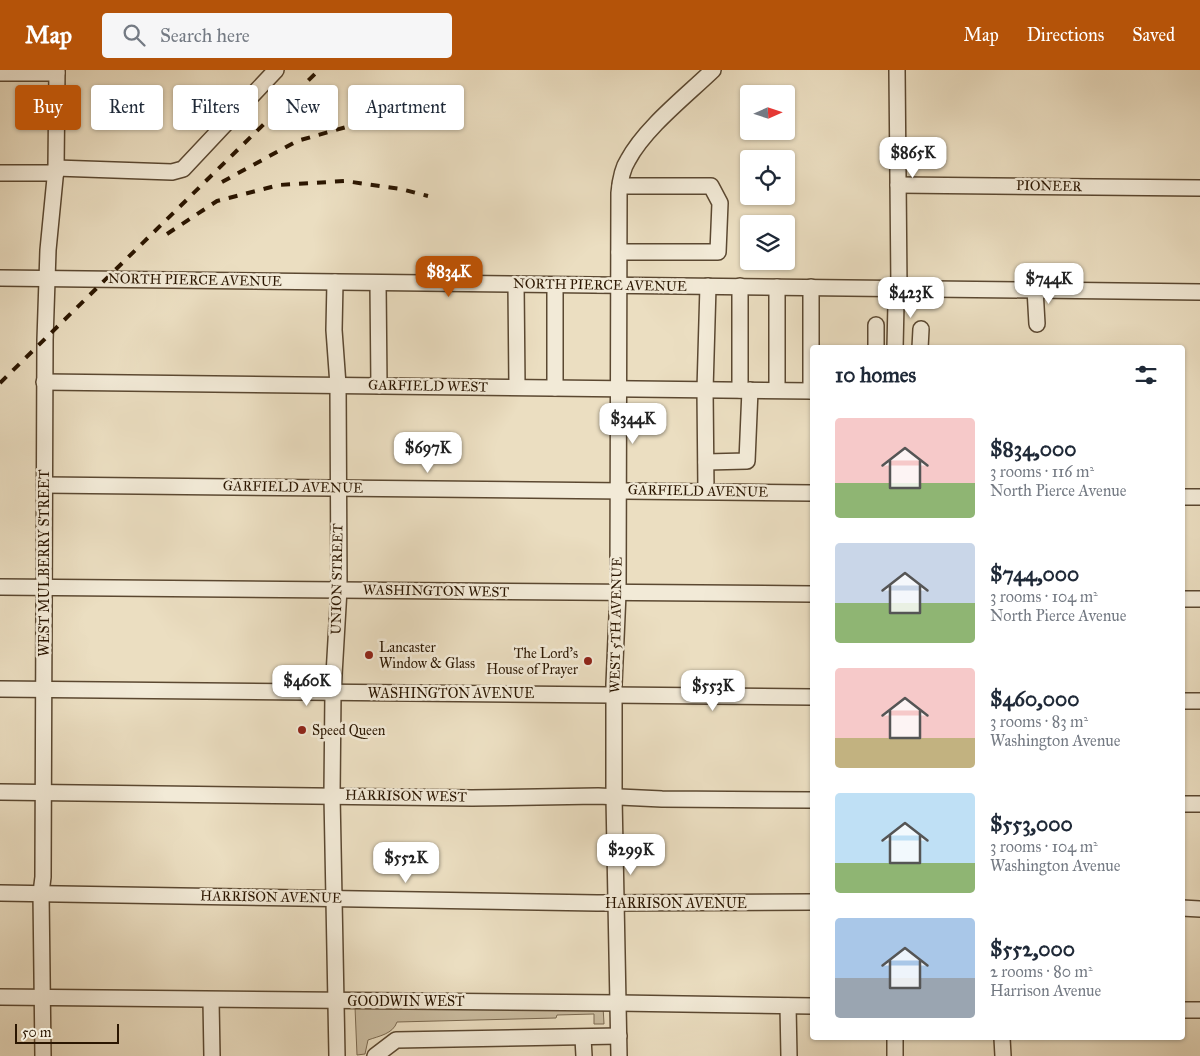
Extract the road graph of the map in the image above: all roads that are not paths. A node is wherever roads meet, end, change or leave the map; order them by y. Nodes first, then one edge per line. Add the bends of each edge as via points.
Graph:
1 (276, 70) edge
2 (713, 70) edge
3 (897, 70) edge
4 (56, 72) edge
5 (0, 73) edge
6 (56, 171) junction
7 (0, 173) edge
8 (898, 185) junction
9 (1200, 188) edge
10 (619, 190) junction
11 (619, 252) junction
12 (0, 278) edge
13 (47, 279) junction
14 (335, 282) junction
15 (378, 282) junction
16 (516, 284) junction
17 (555, 285) junction
18 (618, 286) junction
19 (708, 286) junction
20 (740, 286) junction
21 (777, 287) junction
22 (811, 287) junction
23 (899, 288) junction
24 (1035, 290) junction
25 (1200, 292) edge
26 (1037, 324) dead end
27 (921, 329) dead end
28 (876, 337) edge
29 (896, 343) edge
30 (812, 345) edge
31 (920, 345) edge
32 (44, 382) junction
33 (338, 385) junction
34 (379, 386) junction
35 (517, 387) junction
36 (555, 388) junction
37 (619, 389) junction
38 (705, 390) junction
39 (745, 390) junction
40 (777, 390) junction
41 (810, 391) edge
42 (706, 462) junction
43 (44, 485) junction
44 (338, 487) junction
45 (618, 490) junction
46 (706, 491) junction
47 (810, 493) edge
48 (1185, 497) edge
49 (1200, 497) edge
50 (0, 587) edge
51 (44, 587) junction
52 (339, 589) junction
53 (618, 593) junction
54 (810, 594) edge
55 (1185, 599) edge
56 (1200, 600) edge
57 (0, 688) edge
58 (43, 689) junction
59 (333, 692) junction
60 (614, 696) junction
61 (810, 697) edge
62 (1185, 701) edge
63 (1200, 701) edge
64 (0, 792) edge
65 (42, 792) junction
66 (332, 795) junction
67 (614, 797) junction
68 (810, 800) edge
69 (1185, 804) edge
70 (1200, 804) edge
71 (0, 893) edge
72 (41, 893) junction
73 (335, 897) junction
74 (810, 902) edge
75 (616, 903) junction
76 (1185, 908) edge
77 (1200, 909) edge
78 (0, 997) edge
79 (41, 998) junction
80 (211, 1000) junction
81 (336, 1001) junction
82 (618, 1002) junction
83 (788, 1006) junction
84 (810, 1006) edge
85 (1185, 1010) edge
86 (1200, 1010) edge
87 (619, 1036) junction
88 (583, 1038) junction
89 (895, 1040) edge
90 (1002, 1040) edge
91 (43, 1056) edge
92 (212, 1056) edge
93 (337, 1056) edge
94 (375, 1056) edge
95 (584, 1056) edge
96 (619, 1056) edge
97 (789, 1056) edge
98 (895, 1056) edge
99 (1002, 1056) edge

1 - 6 street via 183,169 172,172
2 - 10 street, WEST 5TH AVENUE via 636,147 627,161
3 - 8 street
4 - 5 street
4 - 6 street, WEST MULBERRY STREET
6 - 7 street
6 - 13 street, WEST MULBERRY STREET
8 - 9 street, PIONEER
8 - 23 street
10 - 11 street, WEST 5TH AVENUE
10 - 11 street via 712,186 720,203 718,252
11 - 18 street, WEST 5TH AVENUE
12 - 13 street, NORTH PIERCE AVENUE
13 - 14 street, NORTH PIERCE AVENUE
13 - 32 street, WEST MULBERRY STREET
14 - 15 street, NORTH PIERCE AVENUE
14 - 33 street, UNION STREET
15 - 16 street, NORTH PIERCE AVENUE
15 - 34 street
16 - 17 street, NORTH PIERCE AVENUE
16 - 35 street
17 - 18 street, NORTH PIERCE AVENUE
17 - 36 street
18 - 19 street, NORTH PIERCE AVENUE
18 - 37 street, WEST 5TH AVENUE
19 - 20 street, NORTH PIERCE AVENUE
19 - 38 street
20 - 21 street, NORTH PIERCE AVENUE
20 - 39 street
21 - 22 street, NORTH PIERCE AVENUE
21 - 40 street
22 - 23 street, NORTH PIERCE AVENUE
22 - 30 street
23 - 24 street, NORTH PIERCE AVENUE
23 - 29 street
24 - 25 street, NORTH PIERCE AVENUE
24 - 26 street
27 - 31 street
28 - 29 street
32 - 33 street, GARFIELD WEST
32 - 43 street, WEST MULBERRY STREET
33 - 34 street, GARFIELD WEST
33 - 44 street, UNION STREET
34 - 35 street, GARFIELD WEST
35 - 36 street, GARFIELD WEST
36 - 37 street, GARFIELD WEST
37 - 38 street, GARFIELD WEST
37 - 45 street, WEST 5TH AVENUE
38 - 39 street, GARFIELD WEST
38 - 42 street
39 - 40 street, GARFIELD WEST
39 - 42 street via 747,461
40 - 41 street, GARFIELD WEST
42 - 46 street
43 - 44 street, GARFIELD AVENUE
43 - 51 street, WEST MULBERRY STREET
44 - 45 street, GARFIELD AVENUE
44 - 52 street, UNION STREET
45 - 46 street, GARFIELD AVENUE
45 - 53 street, WEST 5TH AVENUE
46 - 47 street, GARFIELD AVENUE
48 - 49 street
50 - 51 street, WASHINGTON WEST
51 - 52 street, WASHINGTON WEST
51 - 58 street, WEST MULBERRY STREET
52 - 53 street, WASHINGTON WEST
52 - 59 street, UNION STREET
53 - 54 street, WASHINGTON WEST
53 - 60 street, WEST 5TH AVENUE
55 - 56 street
57 - 58 street, WASHINGTON AVENUE
58 - 59 street, WASHINGTON AVENUE
58 - 65 street, WEST MULBERRY STREET
59 - 60 street, WASHINGTON AVENUE
59 - 66 street, UNION STREET
60 - 61 street, WASHINGTON AVENUE
60 - 67 street, WEST 5TH AVENUE
62 - 63 street
64 - 65 street, HARRISON WEST
65 - 66 street, HARRISON WEST
65 - 72 street, WEST MULBERRY STREET
66 - 67 street, HARRISON WEST
66 - 73 street, UNION STREET
67 - 68 street, HARRISON WEST
67 - 75 street, WEST 5TH AVENUE
69 - 70 street
71 - 72 street, HARRISON AVENUE
72 - 73 street, HARRISON AVENUE
72 - 79 street, WEST MULBERRY STREET
73 - 75 street, HARRISON AVENUE
73 - 81 street, UNION STREET
74 - 75 street, HARRISON AVENUE
75 - 82 street, WEST 5TH AVENUE
76 - 77 street
78 - 79 street, GOODWIN WEST
79 - 80 street, GOODWIN WEST
79 - 91 street, WEST MULBERRY STREET
80 - 81 street, GOODWIN WEST
80 - 92 street
81 - 82 street, GOODWIN WEST
81 - 93 street, UNION STREET
82 - 83 street, GOODWIN WEST
82 - 87 street, WEST 5TH AVENUE
83 - 84 street, GOODWIN WEST
83 - 97 street
85 - 86 street
87 - 88 street
87 - 96 street, WEST 5TH AVENUE
88 - 94 street via 396,1040
88 - 95 street
89 - 98 street
90 - 99 street

